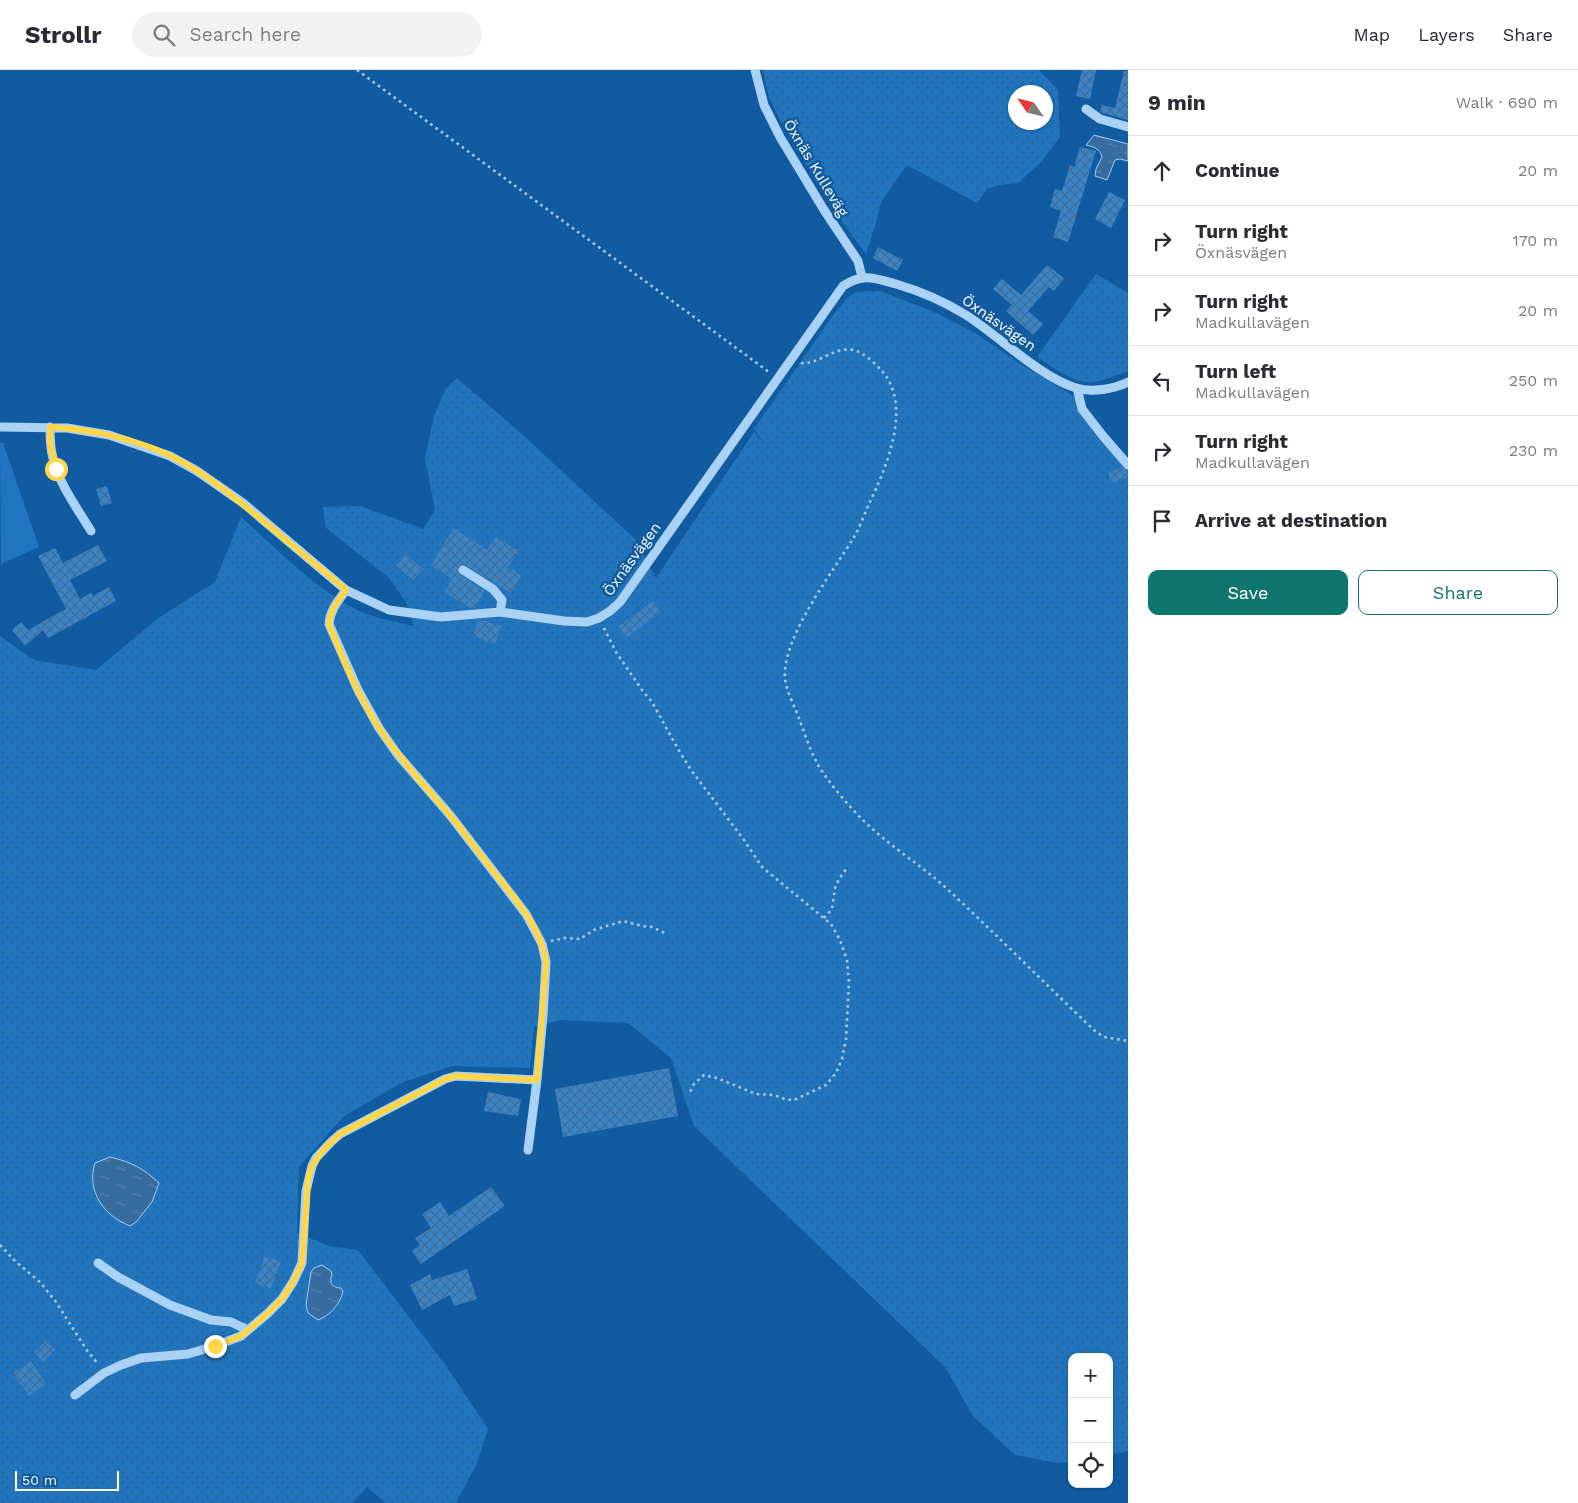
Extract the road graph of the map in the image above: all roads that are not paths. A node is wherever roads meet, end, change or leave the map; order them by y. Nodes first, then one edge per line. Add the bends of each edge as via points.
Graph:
1 (755, 70) edge
2 (1086, 109) dead end
3 (1128, 127) edge
4 (862, 277) junction
5 (1128, 382) edge
6 (1077, 388) junction
7 (0, 426) edge
8 (50, 427) junction
9 (1128, 465) edge
10 (91, 531) dead end
11 (463, 570) dead end
12 (346, 590) junction
13 (500, 612) junction
14 (537, 1080) junction
15 (528, 1150) dead end
16 (98, 1263) dead end
17 (248, 1330) junction
18 (75, 1395) dead end

1 - 4 street, Öxnäs Kulleväg via 764,105 780,137 858,261
2 - 3 street via 1105,121
4 - 6 street, Öxnäsvägen via 904,286 956,308 1048,374
4 - 13 street, Öxnäsvägen via 843,286 620,602 599,618 587,622
5 - 6 street, Öxnäsvägen via 1090,390
6 - 9 street via 1082,409
7 - 8 street, Öxnäsvägen
8 - 10 street via 50,444 60,480
8 - 12 street, Öxnäsvägen via 109,435 170,456 198,471
11 - 13 street via 493,589 502,600
12 - 13 street, Öxnäsvägen via 388,610 441,617
12 - 14 street via 333,608 329,624 368,709 398,755 450,815 526,914 542,944 546,962
14 - 15 street
14 - 17 street via 456,1076 445,1079 330,1142 316,1158 308,1179 302,1263 282,1299
16 - 17 street via 170,1305
17 - 18 street via 241,1336 188,1354 141,1358 121,1365 104,1373

